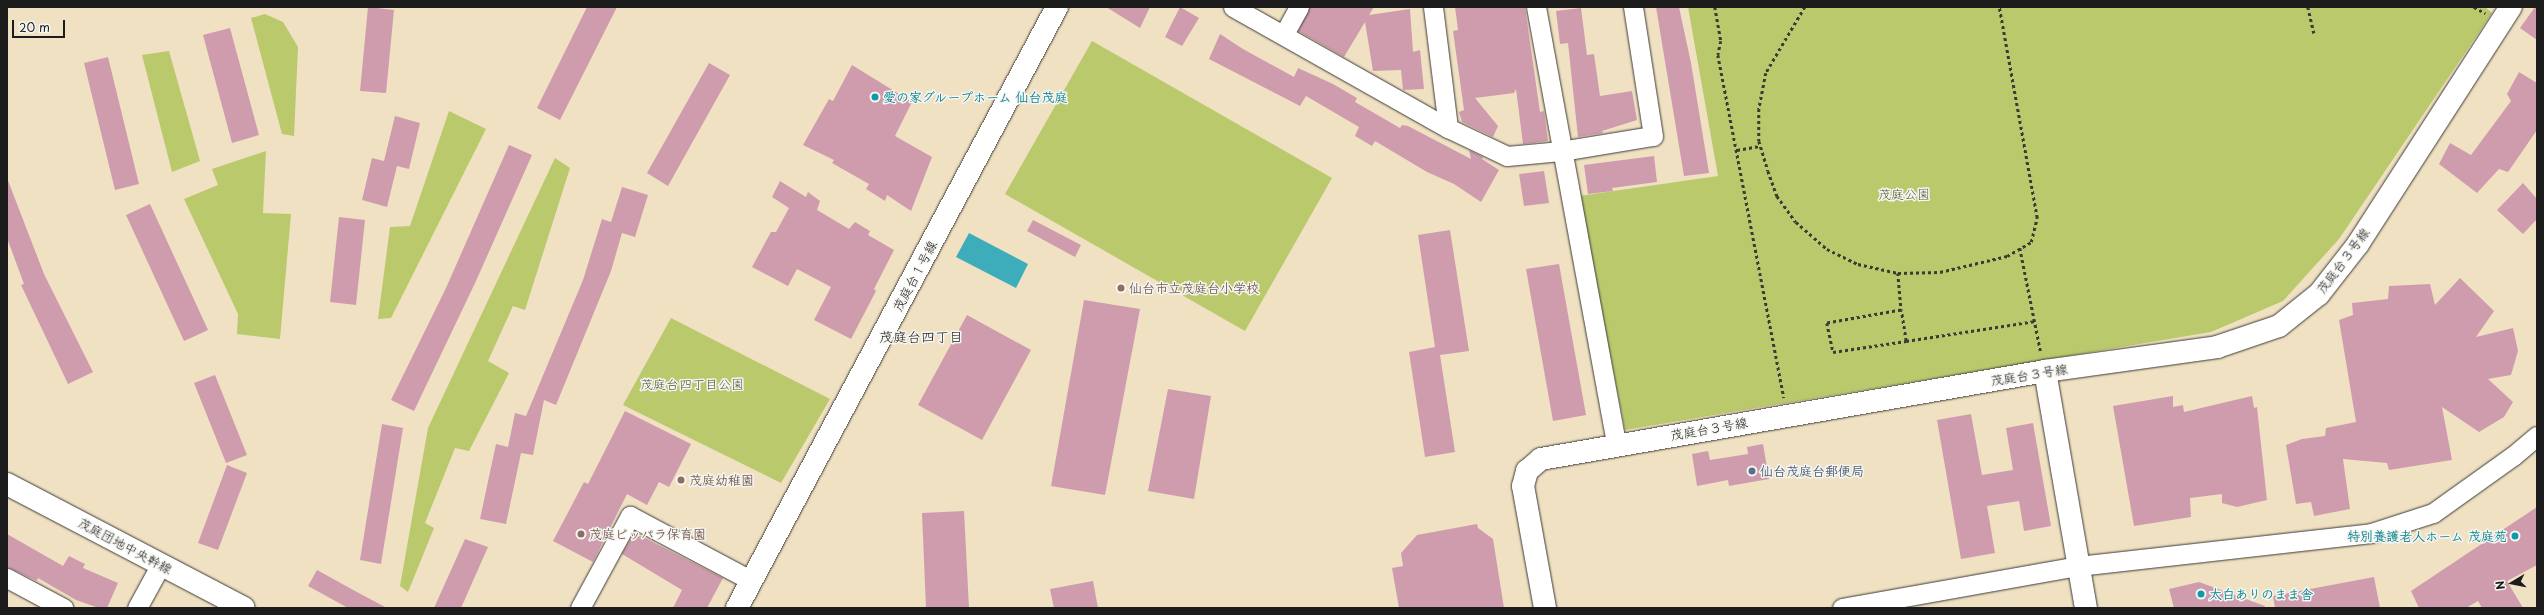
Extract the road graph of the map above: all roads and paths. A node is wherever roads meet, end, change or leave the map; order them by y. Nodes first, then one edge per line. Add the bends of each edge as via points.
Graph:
1 (1057, 7) edge
2 (1233, 7) edge
3 (1299, 7) edge
4 (1433, 7) edge
5 (1536, 7) edge
6 (1633, 7) edge
7 (1715, 7) edge
8 (1805, 7) edge
9 (1999, 7) edge
10 (2308, 7) edge
11 (2511, 7) edge
12 (2314, 33) dead end
13 (1284, 34) junction
14 (1448, 128) junction
15 (1760, 146) junction
16 (1737, 150) junction
17 (1561, 151) junction
18 (2020, 248) junction
19 (1898, 273) junction
20 (1901, 310) junction
21 (2034, 321) junction
22 (1906, 341) junction
23 (2045, 371) junction
24 (1787, 416) junction
25 (2537, 436) edge
26 (1616, 445) junction
27 (7, 484) edge
28 (160, 564) junction
29 (2078, 566) junction
30 (7, 578) edge
31 (752, 581) junction
32 (63, 608) edge
33 (137, 608) edge
34 (244, 608) edge
35 (580, 608) edge
36 (737, 608) edge
37 (1545, 608) edge
38 (1842, 608) edge
39 (2086, 608) edge

1 - 31 street, 茂庭台１号線
2 - 13 street
3 - 13 street
4 - 14 street
5 - 17 street
6 - 17 street via 1653,136
7 - 16 path via 1721,41 1718,55
8 - 15 path via 1766,73 1759,109
9 - 18 path via 2037,218 2031,242
10 - 12 path
11 - 23 street, 茂庭台３号線 via 2358,244 2319,294 2280,326 2217,347
13 - 14 street
14 - 17 street via 1507,156
15 - 16 path
15 - 19 path via 1777,196 1796,222 1827,249 1858,264
16 - 24 path
17 - 26 street
18 - 19 path via 2007,256 1940,272
18 - 21 path
19 - 20 path
20 - 22 path
20 - 22 path via 1827,323 1833,352
21 - 22 path
21 - 23 path
23 - 24 street, 茂庭台３号線
23 - 29 street
24 - 26 street, 茂庭台３号線
25 - 29 street via 2514,456 2433,513 2371,533
26 - 37 street, 茂庭台３号線 via 1541,459 1528,471 1524,486
27 - 28 street, 茂庭団地中央幹線
28 - 33 street
28 - 34 street, 茂庭団地中央幹線
29 - 38 street
29 - 39 street
30 - 32 street
31 - 35 street via 630,516
31 - 36 street, 茂庭台１号線

